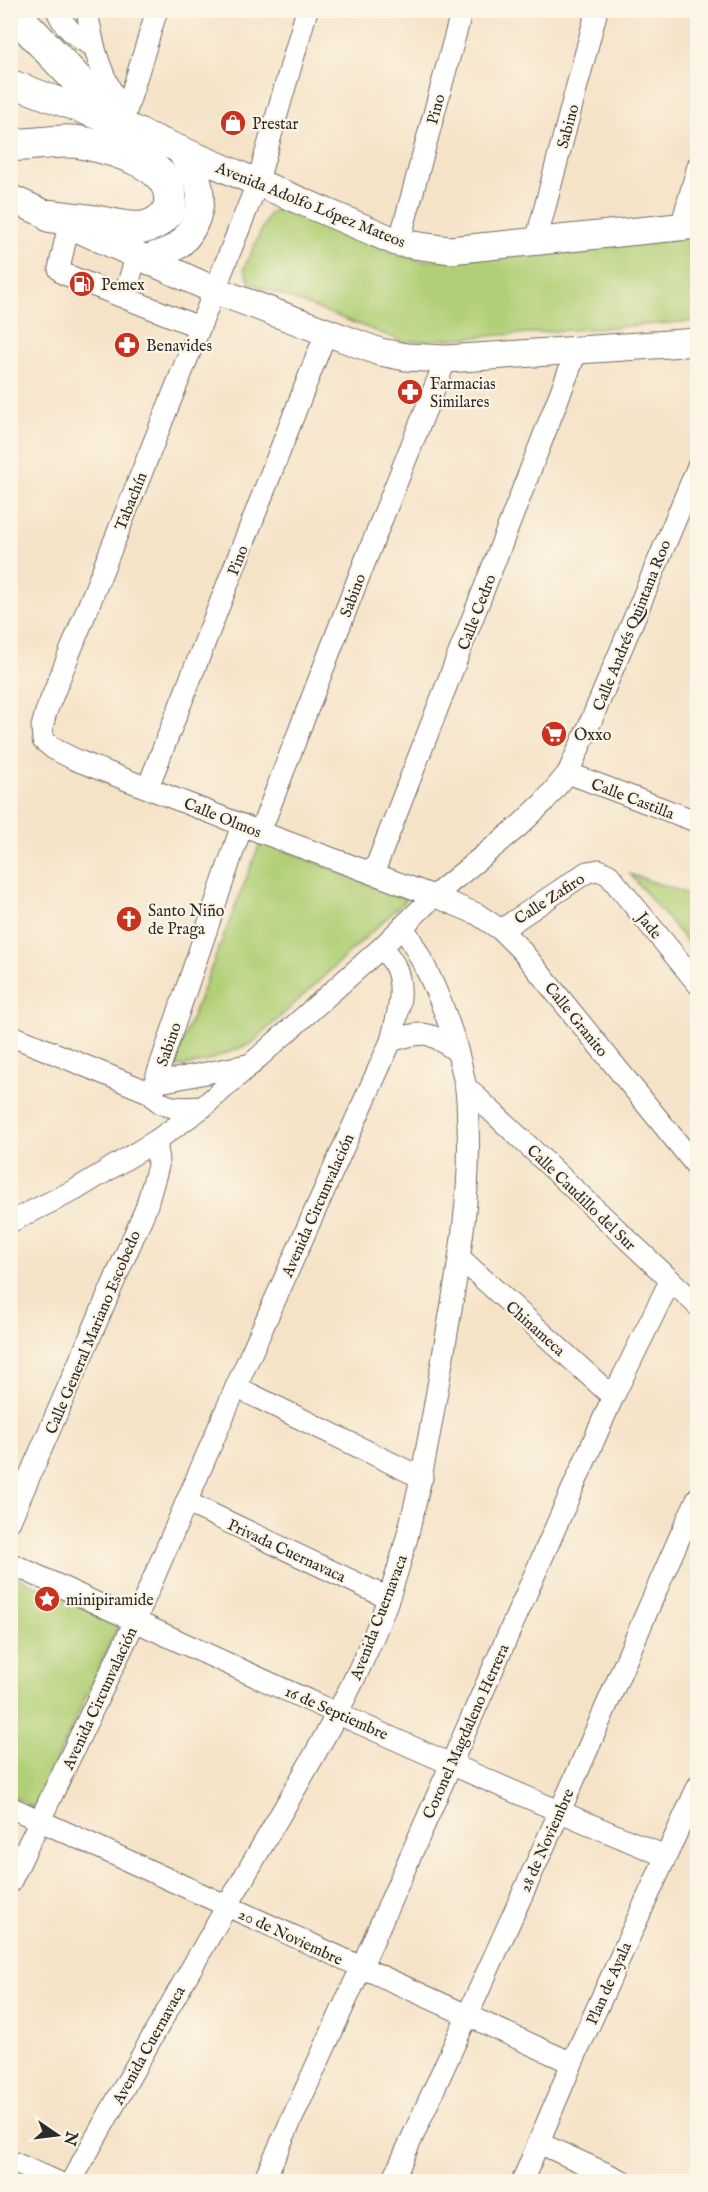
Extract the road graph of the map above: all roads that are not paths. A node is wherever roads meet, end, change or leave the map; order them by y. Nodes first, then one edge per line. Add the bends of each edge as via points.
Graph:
1 (10, 10) edge
2 (57, 10) edge
3 (87, 10) edge
4 (157, 10) edge
5 (307, 10) edge
6 (462, 10) edge
7 (597, 10) edge
8 (92, 45) junction
9 (21, 88) edge
10 (123, 122) junction
11 (10, 145) edge
12 (180, 150) junction
13 (698, 166) edge
14 (257, 184) junction
15 (38, 210) edge
16 (689, 226) edge
17 (537, 241) junction
18 (399, 243) junction
19 (142, 257) junction
20 (214, 290) junction
21 (124, 297) junction
22 (199, 327) junction
23 (326, 333) junction
24 (698, 342) edge
25 (578, 350) junction
26 (446, 359) junction
27 (695, 477) edge
28 (46, 712) joint
29 (568, 773) junction
30 (148, 787) junction
31 (697, 822) edge
32 (251, 829) junction
33 (598, 870) joint
34 (373, 874) junction
35 (434, 896) junction
36 (403, 926) junction
37 (501, 930) junction
38 (382, 947) junction
39 (698, 984) edge
40 (10, 1035) edge
41 (391, 1041) junction
42 (457, 1052) junction
43 (253, 1064) junction
44 (466, 1087) junction
45 (153, 1088) junction
46 (203, 1107) junction
47 (157, 1140) junction
48 (698, 1168) edge
49 (10, 1222) edge
50 (459, 1258) junction
51 (670, 1281) junction
52 (696, 1302) edge
53 (236, 1387) junction
54 (613, 1397) junction
55 (422, 1478) junction
56 (698, 1497) edge
57 (186, 1502) junction
58 (10, 1521) edge
59 (10, 1563) edge
60 (388, 1598) junction
61 (135, 1621) junction
62 (339, 1713) junction
63 (450, 1762) junction
64 (698, 1786) edge
65 (10, 1807) edge
66 (560, 1812) junction
67 (40, 1821) junction
68 (665, 1856) junction
69 (10, 1883) edge
70 (227, 1906) junction
71 (361, 1968) junction
72 (466, 2013) junction
73 (572, 2063) junction
74 (539, 2143) junction
75 (10, 2161) edge
76 (58, 2181) edge
77 (71, 2181) edge
78 (263, 2181) edge
79 (392, 2181) edge
80 (522, 2181) edge
81 (625, 2181) edge

1 - 10 highway
2 - 8 street via 80,40
3 - 8 street
4 - 10 street
5 - 14 street, Tabachín
6 - 18 street, Pino
7 - 17 street, Sabino
8 - 10 street
9 - 10 main road, Avenida Adolfo López Mateos
10 - 12 main road, Avenida Adolfo López Mateos
11 - 15 highway via 55,141 109,150 157,172 167,182 171,195 165,216 144,228
12 - 14 main road, Avenida Adolfo López Mateos
12 - 19 main road via 198,184 201,200 196,219 188,236 176,247
13 - 16 street
14 - 18 main road, Avenida Adolfo López Mateos
14 - 20 street, Tabachín
15 - 19 main road
15 - 21 street via 59,269
16 - 17 main road, Avenida Adolfo López Mateos
17 - 18 main road, Avenida Adolfo López Mateos via 450,250
19 - 20 main road
19 - 21 street
20 - 22 street, Tabachín
20 - 23 main road
21 - 22 street
22 - 28 street, Tabachín
23 - 26 main road via 380,352
23 - 30 street, Pino
24 - 25 main road
25 - 26 main road
25 - 34 street, Calle Cedro
26 - 32 street, Sabino via 354,589
27 - 29 street, Calle Andrés Quintana Roo
28 - 30 street, Calle Olmos via 43,740 54,749
29 - 31 street, Calle Castilla
29 - 35 street, Calle Andrés Quintana Roo via 518,827
30 - 32 street, Calle Olmos
32 - 34 street, Calle Olmos
32 - 45 street, Sabino
33 - 37 street, Calle Zafiro via 587,872
33 - 39 street, Jade via 609,875
34 - 35 street, Calle Olmos
35 - 36 street, Calle Andrés Quintana Roo
35 - 37 street, Calle Granito via 477,914
36 - 38 street, Calle Andrés Quintana Roo
36 - 42 street, Avenida Cuernavaca via 427,972
37 - 48 street, Calle Granito
38 - 41 street, Avenida Circunvalación via 395,966 400,984
38 - 43 street
40 - 45 street
41 - 42 street via 426,1034 437,1036
41 - 53 street, Avenida Circunvalación
42 - 44 street, Avenida Cuernavaca
43 - 45 street
43 - 46 street
44 - 50 street, Avenida Cuernavaca via 469,1156
44 - 51 street, Calle Caudillo del Sur
45 - 46 street via 155,1099 173,1107
46 - 47 street
47 - 49 street via 75,1190
47 - 58 street, Calle General Mariano Escobedo via 158,1166 146,1208
50 - 54 street, Chinameca
50 - 55 street, Avenida Cuernavaca
51 - 52 street, Calle Caudillo del Sur
51 - 54 street, Coronel Magdaleno Herrera
53 - 55 street
53 - 57 street, Avenida Circunvalación
54 - 63 street, Coronel Magdaleno Herrera
55 - 60 street, Avenida Cuernavaca
56 - 66 street, 28 de Noviembre
57 - 60 street, Privada Cuernavaca
57 - 61 street, Avenida Circunvalación
59 - 61 street, 16 de Septiembre
60 - 62 street, Avenida Cuernavaca
61 - 62 street, 16 de Septiembre
61 - 67 street, Avenida Circunvalación
62 - 63 street, 16 de Septiembre
62 - 70 street, Avenida Cuernavaca
63 - 66 street, 16 de Septiembre
63 - 71 street, Coronel Magdaleno Herrera
64 - 68 street, Plan de Ayala
65 - 67 street, 20 de Noviembre
66 - 68 street, 16 de Septiembre
66 - 72 street, 28 de Noviembre
67 - 69 street, Avenida Circunvalación
67 - 70 street, 20 de Noviembre
68 - 73 street, Plan de Ayala
70 - 71 street, 20 de Noviembre
70 - 77 street, Avenida Cuernavaca
71 - 72 street, 20 de Noviembre
71 - 78 street, Coronel Magdaleno Herrera
72 - 73 street, 20 de Noviembre
72 - 79 street, 28 de Noviembre
73 - 74 street, Plan de Ayala
74 - 80 street, Plan de Ayala
74 - 81 street
75 - 76 street

